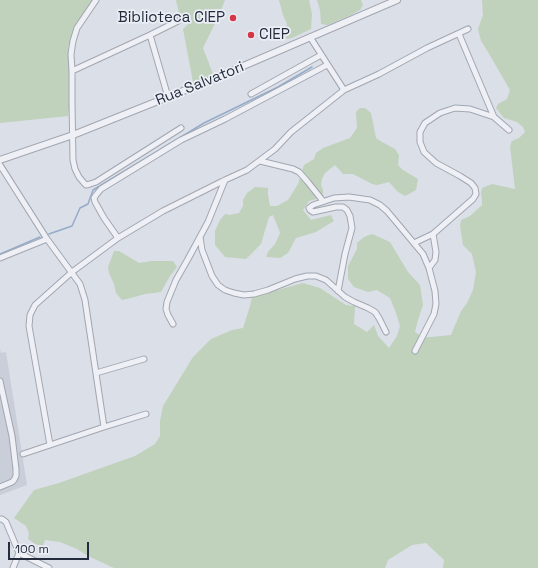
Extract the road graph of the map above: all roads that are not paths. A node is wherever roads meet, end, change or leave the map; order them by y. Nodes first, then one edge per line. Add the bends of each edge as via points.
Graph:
1 (96, 0) edge
2 (397, 0) edge
3 (178, 21) dead end
4 (468, 29) dead end
5 (459, 34) junction
6 (150, 35) junction
7 (310, 37) junction
8 (322, 55) junction
9 (327, 65) junction
10 (72, 70) junction
11 (344, 90) junction
12 (251, 94) dead end
13 (168, 96) junction
14 (494, 117) junction
15 (181, 128) dead end
16 (509, 130) dead end
17 (72, 136) junction
18 (0, 160) edge
19 (260, 161) junction
20 (0, 165) edge
21 (225, 180) junction
22 (323, 202) junction
23 (433, 234) junction
24 (200, 237) junction
25 (118, 238) junction
26 (47, 239) junction
27 (414, 242) junction
28 (0, 258) edge
29 (430, 268) junction
30 (72, 272) junction
31 (338, 291) junction
32 (173, 324) dead end
33 (386, 332) dead end
34 (415, 351) dead end
35 (144, 359) dead end
36 (96, 373) junction
37 (0, 381) edge
38 (146, 414) dead end
39 (104, 427) junction
40 (50, 445) junction
41 (23, 454) dead end
42 (0, 487) edge
43 (0, 519) edge
44 (19, 553) junction
45 (14, 566) edge
46 (49, 568) edge

1 - 10 street via 77,28 71,54
2 - 7 street, Rua Salvatori
3 - 6 street
4 - 5 street
5 - 11 street
5 - 14 street
6 - 10 street
6 - 13 street
7 - 8 street
7 - 13 street, Rua Salvatori
8 - 9 street
8 - 12 street
9 - 11 street
9 - 25 street via 181,140 98,192 94,198 95,202
10 - 17 street
11 - 19 street
13 - 17 street, Rua Salvatori
14 - 16 street
14 - 23 street via 470,109 455,108 440,113 425,123 420,132 424,152 436,163 471,183 476,194
15 - 17 street via 96,182 86,185 72,160
17 - 18 street, Rua Salvatori
19 - 21 street
19 - 22 street via 299,172
20 - 26 street
21 - 24 street
21 - 25 street via 162,211
22 - 27 street via 349,197 370,200 387,211
22 - 31 street via 313,205 310,210 313,212 343,207 350,216 352,228
23 - 27 street
23 - 29 street via 436,252
24 - 31 street via 212,276 225,290 244,295 254,294 295,279 316,276 326,280
24 - 32 street via 167,302 166,309
25 - 30 street
26 - 28 street
26 - 30 street
27 - 29 street
29 - 34 street via 436,291 436,304 434,314
30 - 36 street via 80,284 85,300
30 - 40 street via 36,305 30,314 29,326
31 - 33 street via 375,312
35 - 36 street
36 - 39 street
37 - 42 street via 16,469 14,480
38 - 39 street
39 - 40 street
40 - 41 street
43 - 44 street via 6,522
44 - 45 street
44 - 46 street

